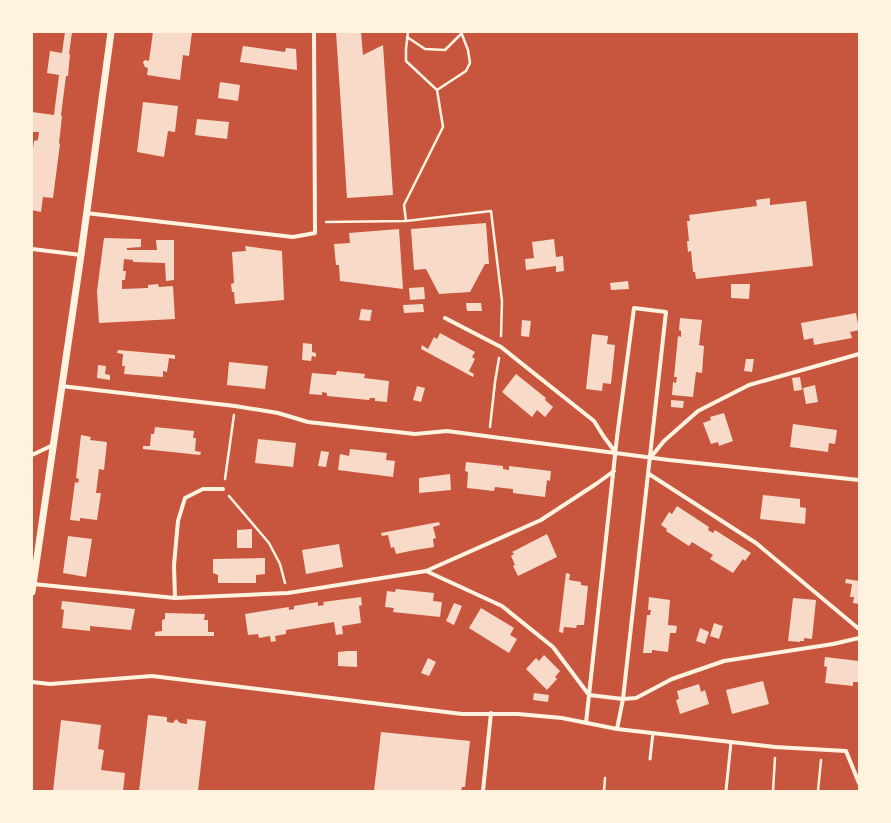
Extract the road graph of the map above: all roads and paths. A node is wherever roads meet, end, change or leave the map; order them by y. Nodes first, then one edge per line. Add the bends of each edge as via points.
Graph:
1 (111, 32) edge
2 (314, 32) edge
3 (408, 32) edge
4 (462, 33) edge
5 (408, 37) junction
6 (437, 90) junction
7 (86, 213) junction
8 (315, 222) junction
9 (406, 222) junction
10 (32, 250) edge
11 (81, 255) junction
12 (445, 318) dead end
13 (501, 347) junction
14 (859, 354) edge
15 (61, 386) junction
16 (234, 406) junction
17 (489, 436) junction
18 (53, 445) junction
19 (616, 454) junction
20 (32, 456) edge
21 (651, 458) junction
22 (614, 470) junction
23 (649, 474) junction
24 (859, 480) edge
25 (223, 489) junction
26 (426, 571) junction
27 (33, 588) edge
28 (288, 593) junction
29 (175, 598) junction
30 (859, 629) edge
31 (859, 638) edge
32 (32, 682) edge
33 (589, 695) junction
34 (623, 700) junction
35 (491, 713) junction
36 (586, 723) junction
37 (617, 729) junction
38 (653, 733) junction
39 (731, 742) junction
40 (775, 747) junction
41 (822, 751) junction
42 (650, 759) dead end
43 (605, 778) dead end
44 (859, 783) edge
45 (483, 791) edge
46 (604, 791) edge
47 (726, 791) edge
48 (773, 791) edge
49 (818, 791) edge

1 - 7 street
2 - 8 street
3 - 5 path
4 - 5 path via 445,50 425,49
4 - 6 path via 470,63 466,71
5 - 6 path via 406,61
6 - 9 path via 443,127 404,205
7 - 8 street via 293,237 315,233
7 - 11 street
8 - 9 path
9 - 13 path via 491,211 502,301
10 - 11 street
11 - 15 street
12 - 13 street
13 - 17 path
13 - 19 street via 594,421
14 - 21 street via 743,388 698,411 664,441
15 - 16 street
15 - 18 street
16 - 17 street via 316,422 415,434 447,431
16 - 25 path
17 - 19 street
18 - 20 street
18 - 27 street
19 - 21 street
19 - 21 street via 634,308 666,312
19 - 22 street
21 - 23 street
21 - 24 street
22 - 26 street via 541,520
22 - 33 street
23 - 30 street via 756,543
23 - 34 street
25 - 28 path via 269,543 280,564
25 - 29 street via 204,489 185,498 178,521 174,565
26 - 28 street
26 - 33 street via 502,606 553,647
27 - 29 street
28 - 29 street
31 - 34 street via 724,661 672,679 636,698
32 - 35 street via 50,684 152,676 462,714
33 - 34 street
33 - 36 street
34 - 37 street
35 - 36 street via 562,718
35 - 45 street
36 - 37 street
37 - 38 street
38 - 39 street
38 - 42 lane
39 - 40 street
39 - 47 lane
40 - 41 street
40 - 48 path
41 - 44 street via 846,751
41 - 49 path
43 - 46 path

